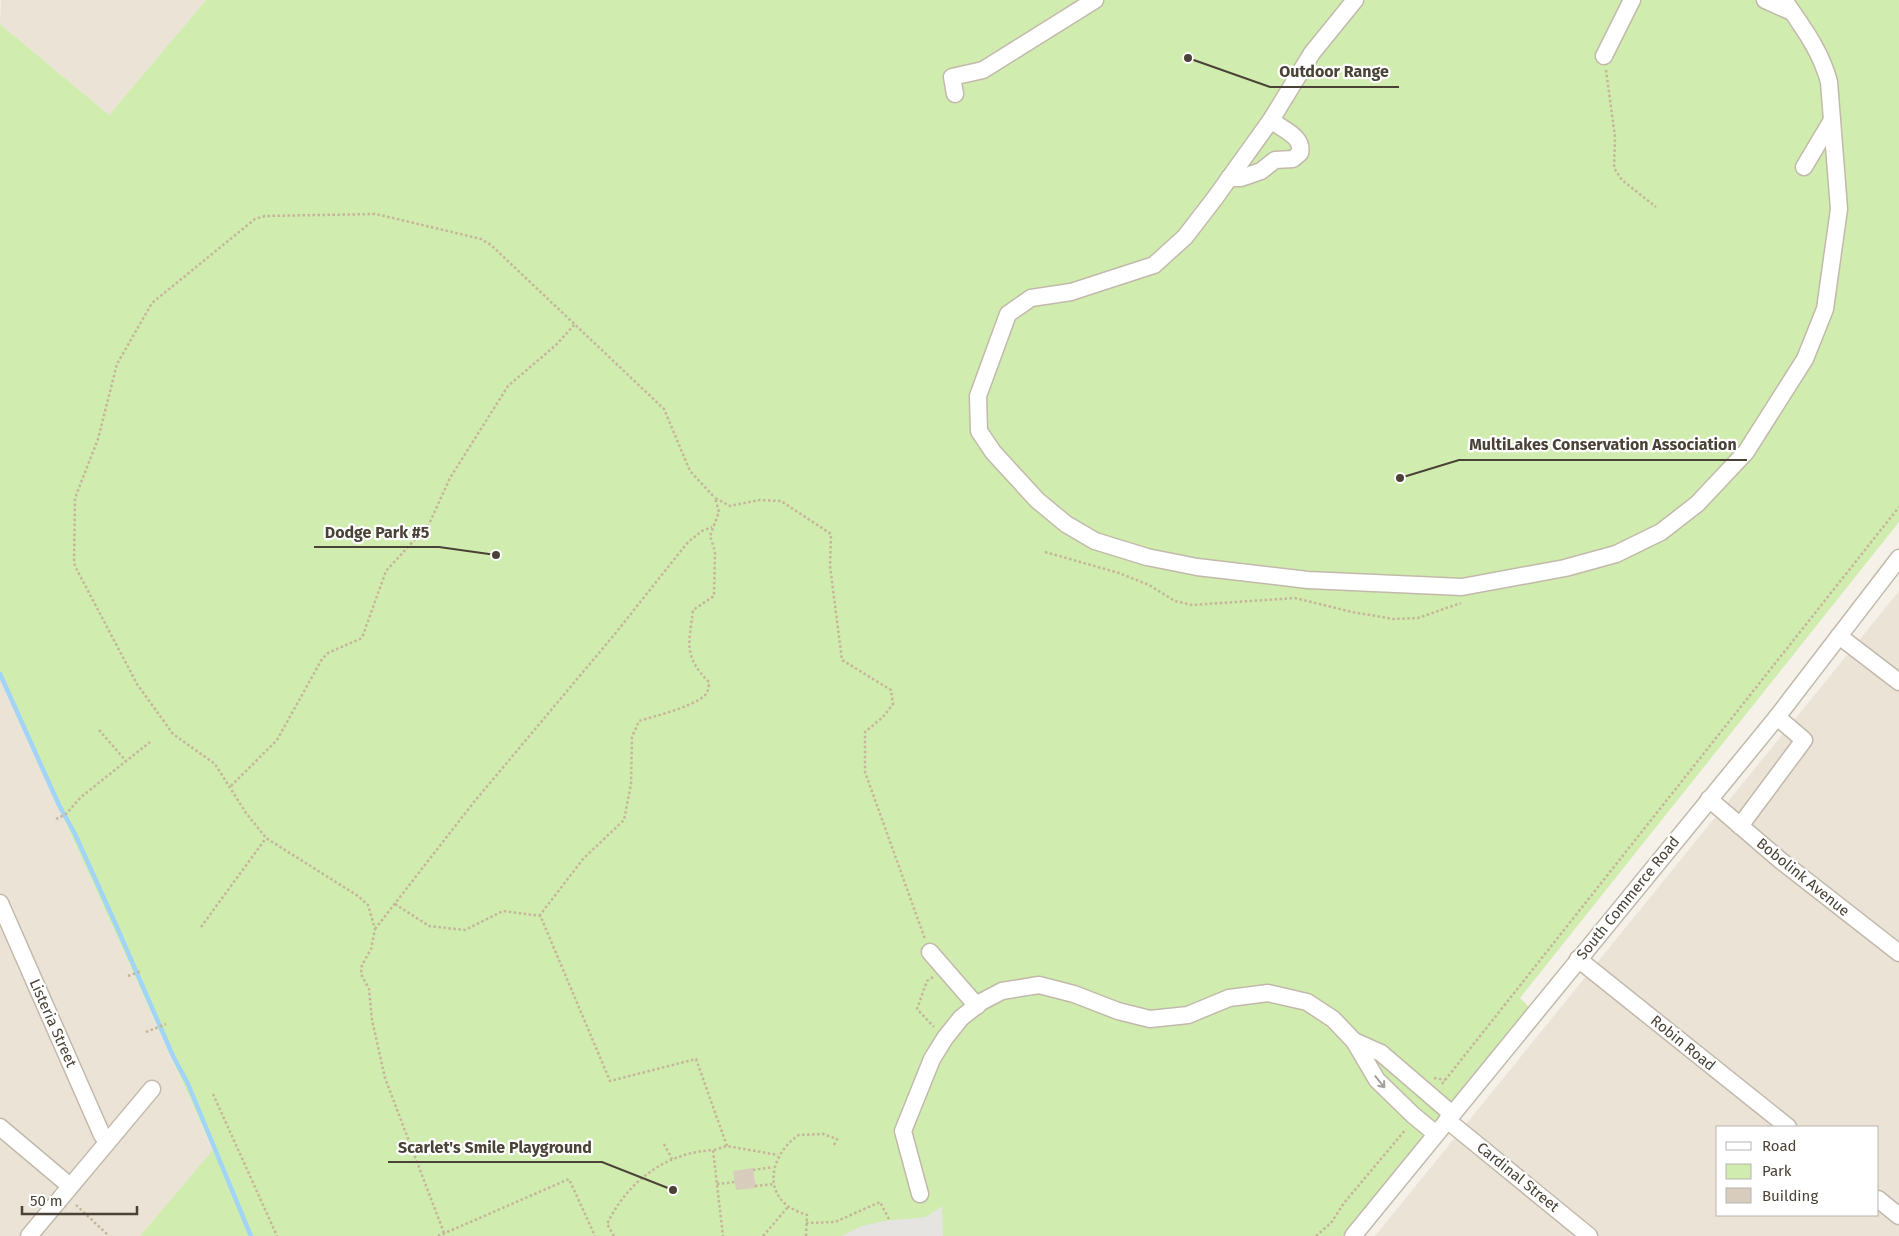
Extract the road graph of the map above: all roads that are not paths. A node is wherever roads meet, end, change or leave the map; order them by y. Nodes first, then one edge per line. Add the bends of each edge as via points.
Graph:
1 (1095, 0) edge
2 (1355, 0) edge
3 (1632, 0) edge
4 (1765, 0) edge
5 (1788, 6) edge
6 (1604, 56) road end
7 (955, 94) dead end
8 (1271, 120) junction
9 (1832, 120) junction
10 (1804, 167) dead end
11 (1229, 178) junction
12 (1899, 558) edge
13 (1839, 636) junction
14 (1899, 682) edge
15 (1776, 717) junction
16 (1709, 799) junction
17 (1740, 826) junction
18 (0, 903) edge
19 (930, 952) road end
20 (1899, 952) edge
21 (1578, 959) junction
22 (976, 1006) junction
23 (1354, 1041) junction
24 (152, 1089) dead end
25 (1450, 1117) junction
26 (1787, 1126) edge
27 (0, 1127) edge
28 (1436, 1134) junction
29 (108, 1141) junction
30 (67, 1190) junction
31 (920, 1194) dead end
32 (1879, 1200) edge
33 (1899, 1216) edge
34 (29, 1236) edge
35 (1353, 1236) edge
36 (1589, 1236) edge

1 - 7 street via 983,70 952,76
2 - 8 street via 1312,53
3 - 6 street
4 - 5 street
5 - 9 street via 1824,64
8 - 11 street
8 - 11 street via 1297,139 1301,144 1300,152 1293,159 1275,160 1261,172
9 - 10 street
9 - 11 street via 1839,208 1825,309 1805,359 1746,452 1697,504 1661,532 1616,554 1565,568 1462,586 1308,580 1197,567 1095,542 1066,524 1038,500 993,452 979,431 978,396 1008,314 1031,298 1072,292 1154,265 1185,237
12 - 13 street, South Commerce Road
13 - 14 street
13 - 15 street, South Commerce Road
15 - 16 street, South Commerce Road
15 - 17 street via 1804,740
16 - 17 street, Bobolink Avenue
16 - 21 street, South Commerce Road
17 - 20 street, Bobolink Avenue via 1862,926
18 - 29 street, Listeria Street via 102,1135
19 - 22 street
21 - 25 street, South Commerce Road
21 - 26 street, Robin Road
22 - 23 street via 1002,991 1039,986 1074,994 1118,1011 1150,1019 1168,1019 1188,1015 1229,998 1268,993 1307,1002 1333,1019
22 - 31 street via 961,1018 932,1059 903,1131
23 - 25 street, Cardinal Street via 1381,1053
23 -> 28 street via 1377,1080
24 - 29 street
25 - 28 street, South Commerce Road
25 - 36 street, Cardinal Street
27 - 30 street
28 - 35 street, South Commerce Road
29 - 30 street
30 - 34 street
32 - 33 street

